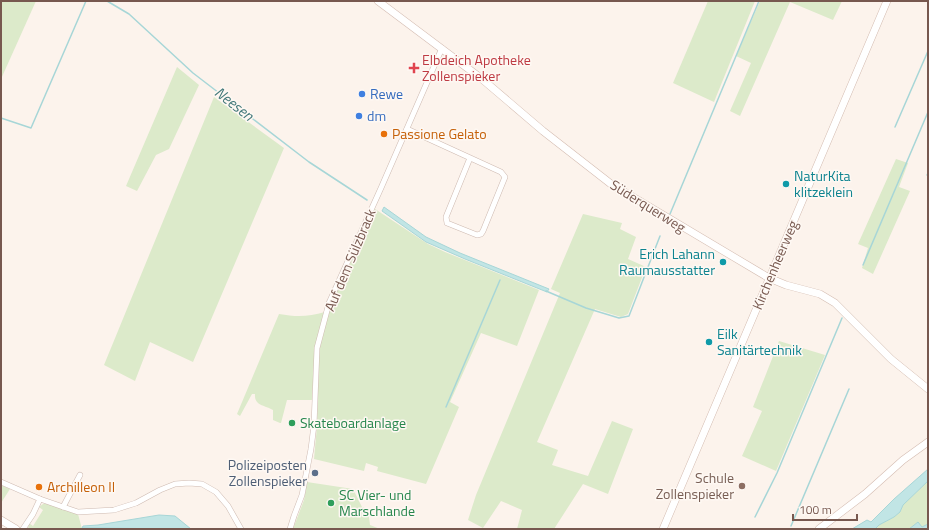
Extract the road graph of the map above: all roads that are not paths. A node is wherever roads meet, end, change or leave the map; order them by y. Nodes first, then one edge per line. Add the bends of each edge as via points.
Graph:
1 (378, 1) edge
2 (887, 1) edge
3 (442, 48) junction
4 (406, 129) junction
5 (470, 158) junction
6 (769, 278) junction
7 (928, 389) edge
8 (928, 442) edge
9 (80, 475) dead end
10 (1, 482) edge
11 (40, 499) junction
12 (63, 507) junction
13 (1, 520) edge
14 (16, 529) edge
15 (22, 529) edge
16 (241, 529) edge
17 (290, 529) edge
18 (663, 529) edge
19 (819, 529) edge

1 - 3 street, Süderquerweg
2 - 6 street, Kirchenheerweg
3 - 4 street, Auf dem Sülzbrack
3 - 6 street, Süderquerweg via 612,184
4 - 5 street
4 - 17 street, Auf dem Sülzbrack via 329,303 317,348 311,449 302,495
5 - 5 street via 501,172 505,177 483,231 477,235 447,223 446,217
6 - 7 street, Süderquerweg via 820,294 836,303 891,359
6 - 18 street, Kirchenheerweg
8 - 19 street
9 - 12 street
10 - 11 street
11 - 12 street
11 - 15 street
12 - 16 street via 78,512 114,510 136,503 175,484 195,483 216,492 228,506
13 - 14 street

